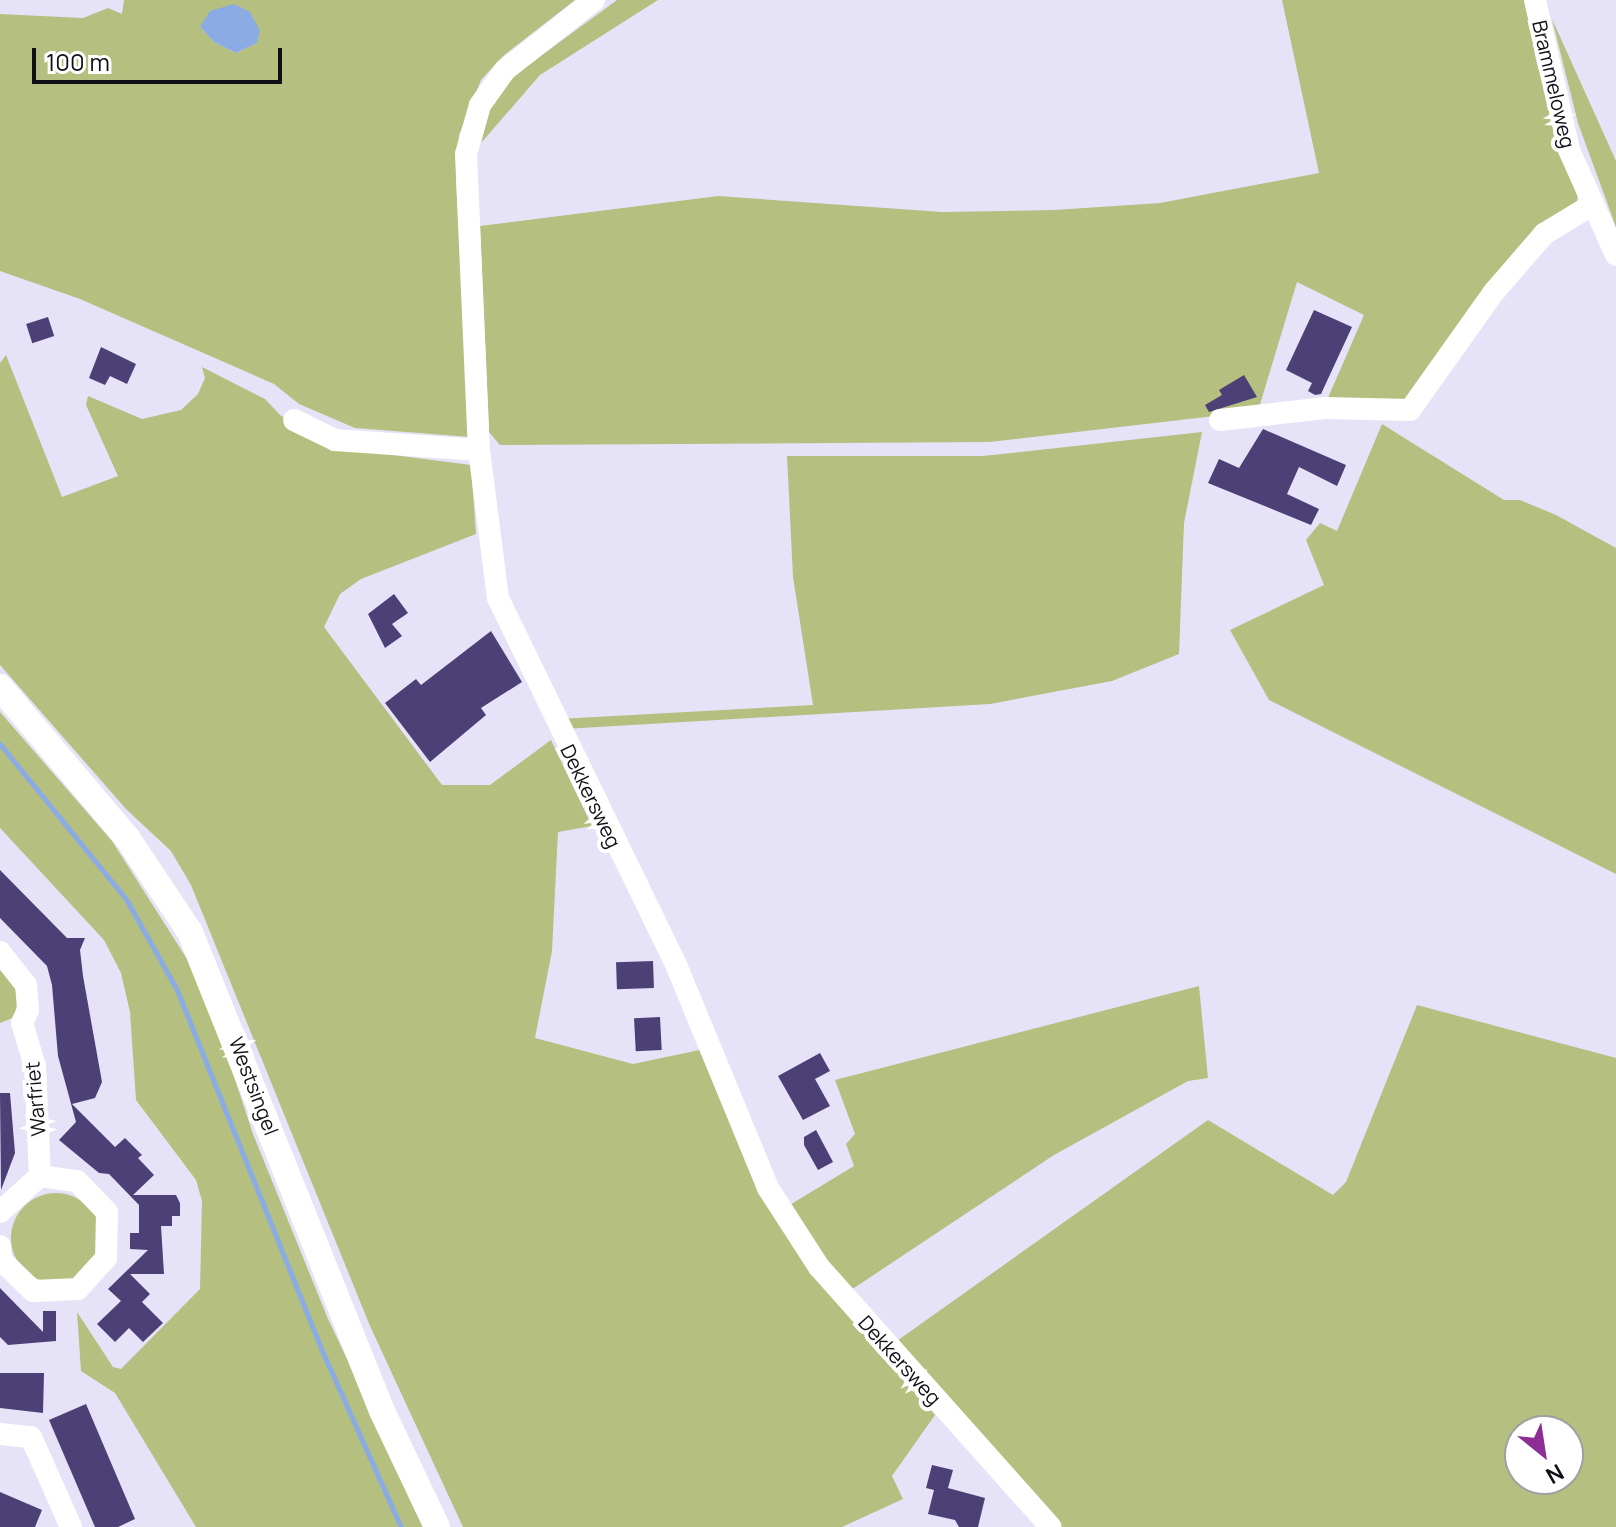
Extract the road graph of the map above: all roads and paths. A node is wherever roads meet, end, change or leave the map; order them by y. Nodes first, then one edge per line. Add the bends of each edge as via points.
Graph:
1 (594, 0) edge
2 (1535, 0) edge
3 (1590, 206) junction
4 (1616, 255) edge
5 (294, 420) dead end
6 (1220, 420) dead end
7 (479, 450) junction
8 (0, 687) edge
9 (0, 952) edge
10 (22, 1023) junction
11 (0, 1031) edge
12 (40, 1176) junction
13 (0, 1212) edge
14 (0, 1246) edge
15 (0, 1434) edge
16 (71, 1527) edge
17 (437, 1527) edge
18 (1051, 1527) edge

1 - 7 street, Dekkersweg via 505,70 480,105 469,141
2 - 3 street, Brammeloweg via 1557,108
3 - 4 street, Brammeloweg
3 - 6 street via 1544,234 1494,292 1410,410 1325,408
5 - 7 street via 335,440
7 - 18 street, Dekkersweg via 498,598 677,967 768,1188 819,1267
8 - 17 main road, Westsingel via 128,839 190,932 382,1411
9 - 10 street, Warfriet via 26,985 28,1010
10 - 11 street
10 - 12 street, Warfriet via 35,1066
12 - 13 street
12 - 14 street via 77,1181 107,1212 106,1258 78,1289 33,1291 1,1260
15 - 16 street via 31,1437

